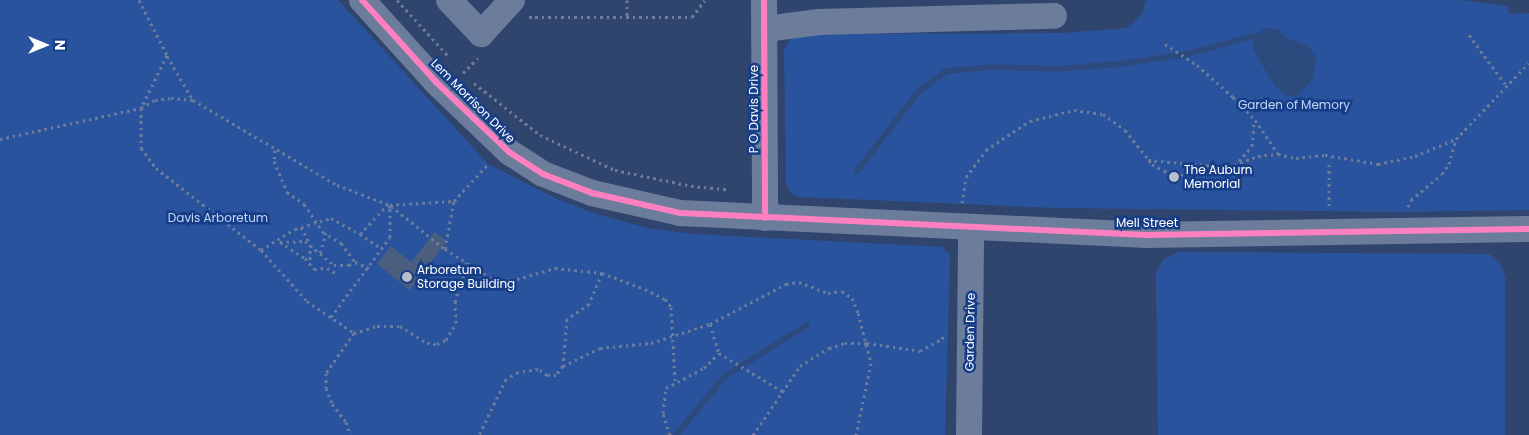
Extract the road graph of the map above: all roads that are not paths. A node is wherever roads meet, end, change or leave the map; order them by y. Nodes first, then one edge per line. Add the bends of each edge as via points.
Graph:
1 (362, 0) edge
2 (449, 0) edge
3 (764, 0) edge
4 (516, 8) edge
5 (820, 11) edge
6 (1054, 16) dead end
7 (764, 30) junction
8 (765, 218) junction
9 (1529, 229) edge
10 (971, 230) junction
11 (969, 435) edge

1 - 8 street, Lem Morrison Drive via 478,124 509,152 543,174 592,193 680,213
2 - 4 street via 481,34
3 - 7 street, P O Davis Drive
5 - 6 street
5 - 7 street
7 - 8 street, P O Davis Drive
8 - 10 street, Mell Street
9 - 10 street, Mell Street via 1146,235
10 - 11 street, Garden Drive

